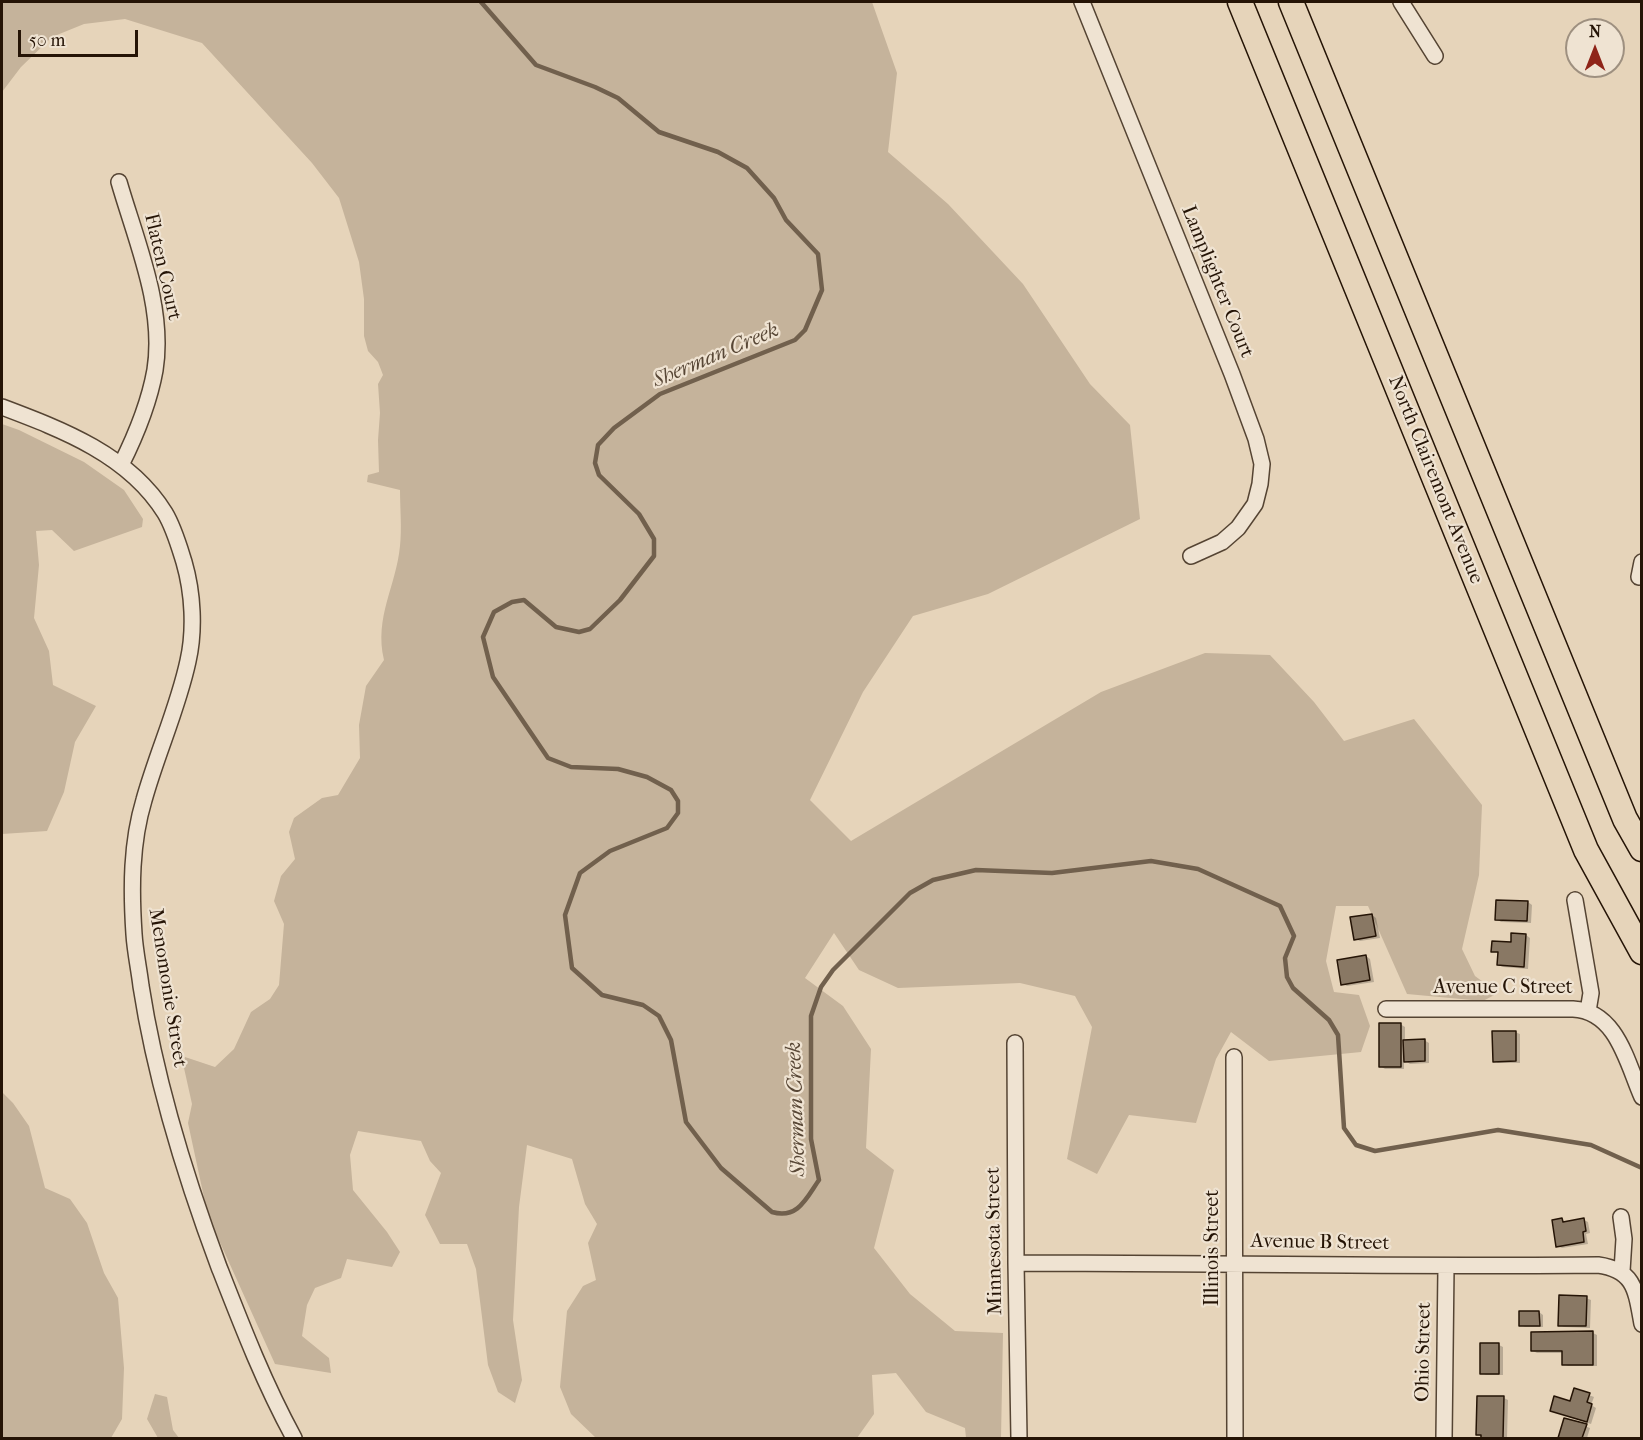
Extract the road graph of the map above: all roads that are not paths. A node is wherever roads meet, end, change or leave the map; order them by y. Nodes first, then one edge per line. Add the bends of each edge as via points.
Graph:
1 (1082, 2) edge
2 (1240, 2) edge
3 (1291, 2) edge
4 (1401, 2) edge
5 (1435, 56) dead end
6 (119, 182) dead end
7 (2, 407) edge
8 (121, 465) junction
9 (1191, 556) dead end
10 (1641, 849) edge
11 (1575, 900) dead end
12 (1638, 943) edge
13 (1386, 1010) dead end
14 (1588, 1011) junction
15 (1015, 1042) dead end
16 (1234, 1057) dead end
17 (1641, 1096) edge
18 (1621, 1217) dead end
19 (1016, 1263) junction
20 (1234, 1263) junction
21 (1446, 1267) junction
22 (1622, 1271) junction
23 (1641, 1324) edge
24 (294, 1438) edge
25 (1019, 1438) edge
26 (1235, 1438) edge
27 (1444, 1438) edge

1 - 9 street, Lamplighter Court via 1232,374 1262,464 1255,504 1238,528 1222,542
2 - 12 main road, North Clairemont Avenue via 1586,850
3 - 10 main road via 1625,819
4 - 5 street
6 - 8 street, Flaten Court via 149,284 157,345 149,398
7 - 8 street, Menomonie Street via 83,441
8 - 24 street, Menomonie Street via 141,481 165,514 187,571 192,605 189,660 143,801 134,852 134,937 145,1014 163,1098 192,1194 254,1357
11 - 14 street via 1592,993
13 - 14 street, Avenue C Street
14 - 17 street, Avenue C Street via 1600,1017 1614,1034
15 - 19 street, Minnesota Street
16 - 20 street, Illinois Street
18 - 22 street
19 - 20 street, Avenue B Street
19 - 25 street, Minnesota Street
20 - 21 street, Avenue B Street
20 - 26 street, Illinois Street
21 - 22 street, Avenue B Street via 1598,1265
21 - 27 street, Ohio Street
22 - 23 street via 1636,1294

